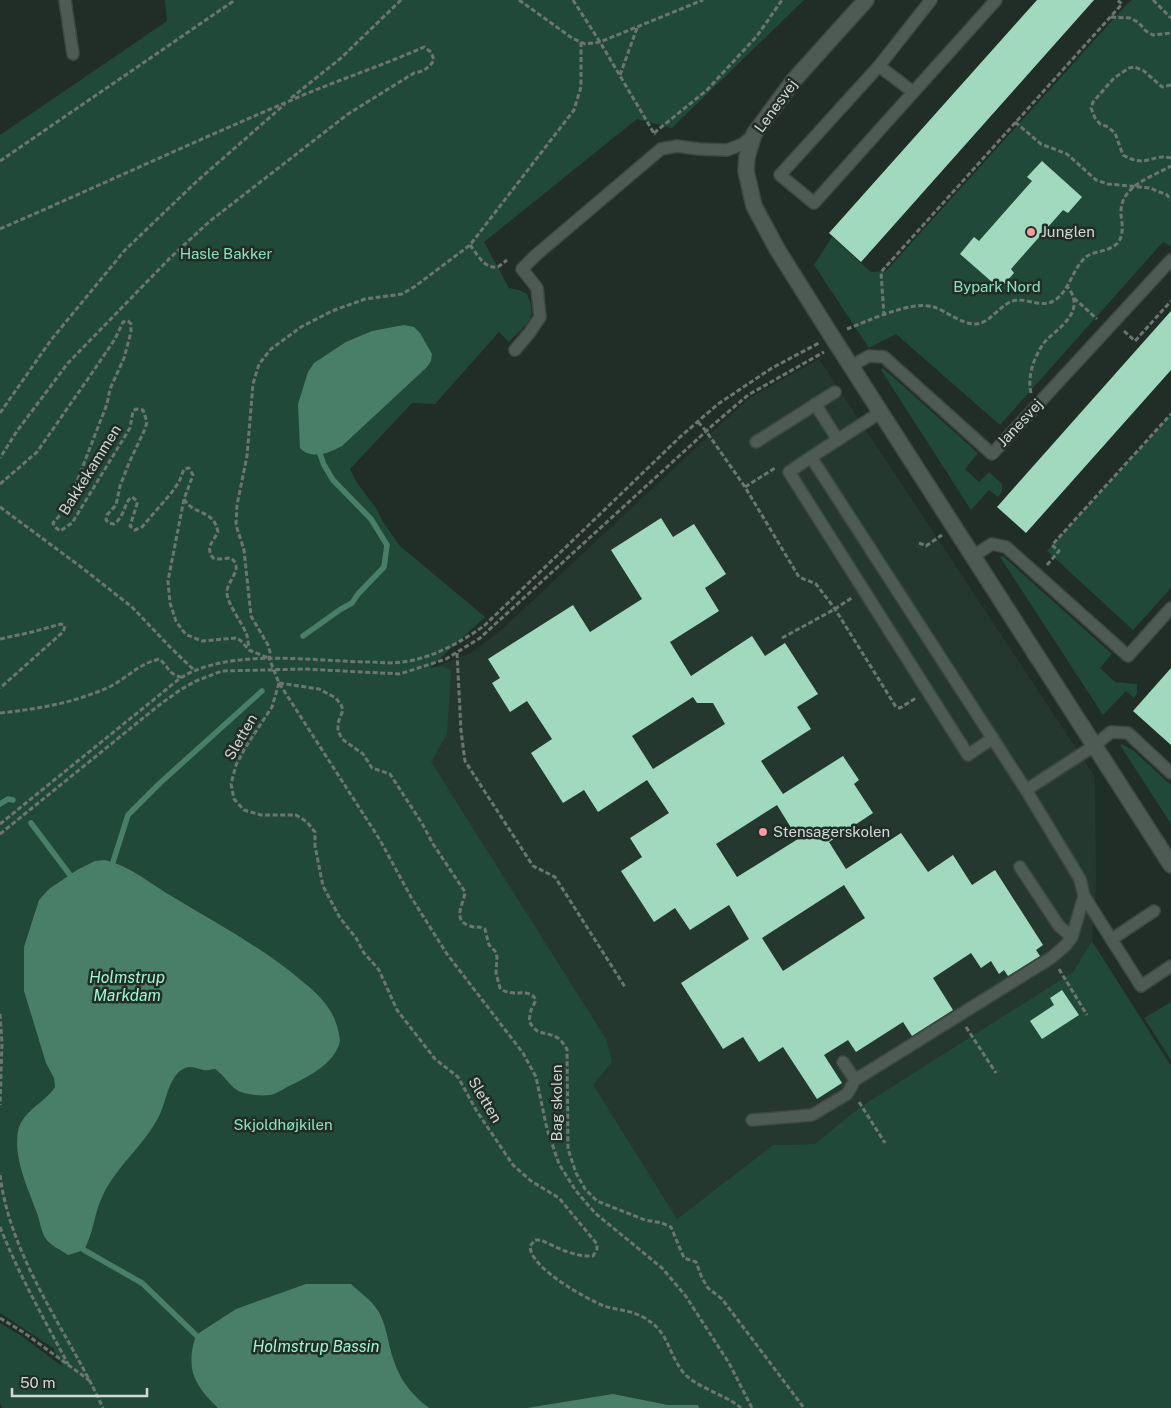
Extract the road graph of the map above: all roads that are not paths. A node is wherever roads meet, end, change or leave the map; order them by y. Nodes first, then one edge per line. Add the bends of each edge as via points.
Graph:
1 (65, 0) edge
2 (866, 0) edge
3 (931, 0) edge
4 (996, 0) edge
5 (72, 54) dead end
6 (879, 66) junction
7 (913, 92) junction
8 (754, 134) junction
9 (1171, 260) edge
10 (515, 350) dead end
11 (851, 366) junction
12 (834, 392) dead end
13 (815, 404) junction
14 (881, 412) junction
15 (838, 440) junction
16 (756, 442) dead end
17 (811, 457) junction
18 (973, 556) junction
19 (1171, 608) edge
20 (993, 738) junction
21 (1094, 746) junction
22 (1171, 772) edge
23 (1026, 790) junction
24 (1171, 865) edge
25 (1020, 867) dead end
26 (1084, 896) junction
27 (1154, 911) dead end
28 (1072, 937) junction
29 (1112, 939) junction
30 (1171, 966) edge
31 (843, 1062) dead end
32 (854, 1080) junction
33 (752, 1120) dead end

1 - 5 lane
2 - 8 street, Lenesvej via 794,80
3 - 6 lane
4 - 7 lane
6 - 7 lane
6 - 7 lane via 780,175 814,203
8 - 10 lane via 743,144 728,150 677,146 661,149 544,249 522,269 537,288 540,317
8 - 11 street, Lenesvej via 746,171 754,206 777,249
9 - 11 lane, Janesvej via 992,454 884,357 869,356
11 - 14 street
12 - 13 lane
13 - 15 lane
13 - 16 lane
14 - 15 lane
14 - 18 street
15 - 17 lane
17 - 20 lane
17 - 20 lane via 789,472 968,755
18 - 19 lane via 992,544 1006,547 1128,656
18 - 21 street
20 - 23 lane
21 - 22 lane via 1111,732 1128,733
21 - 23 lane
21 - 24 street
23 - 26 lane via 1080,879
25 - 28 lane via 1059,926
26 - 28 lane
26 - 29 lane
27 - 29 lane
28 - 32 lane via 1052,957
29 - 30 lane via 1141,986
31 - 32 lane
32 - 33 lane via 847,1094 812,1116

